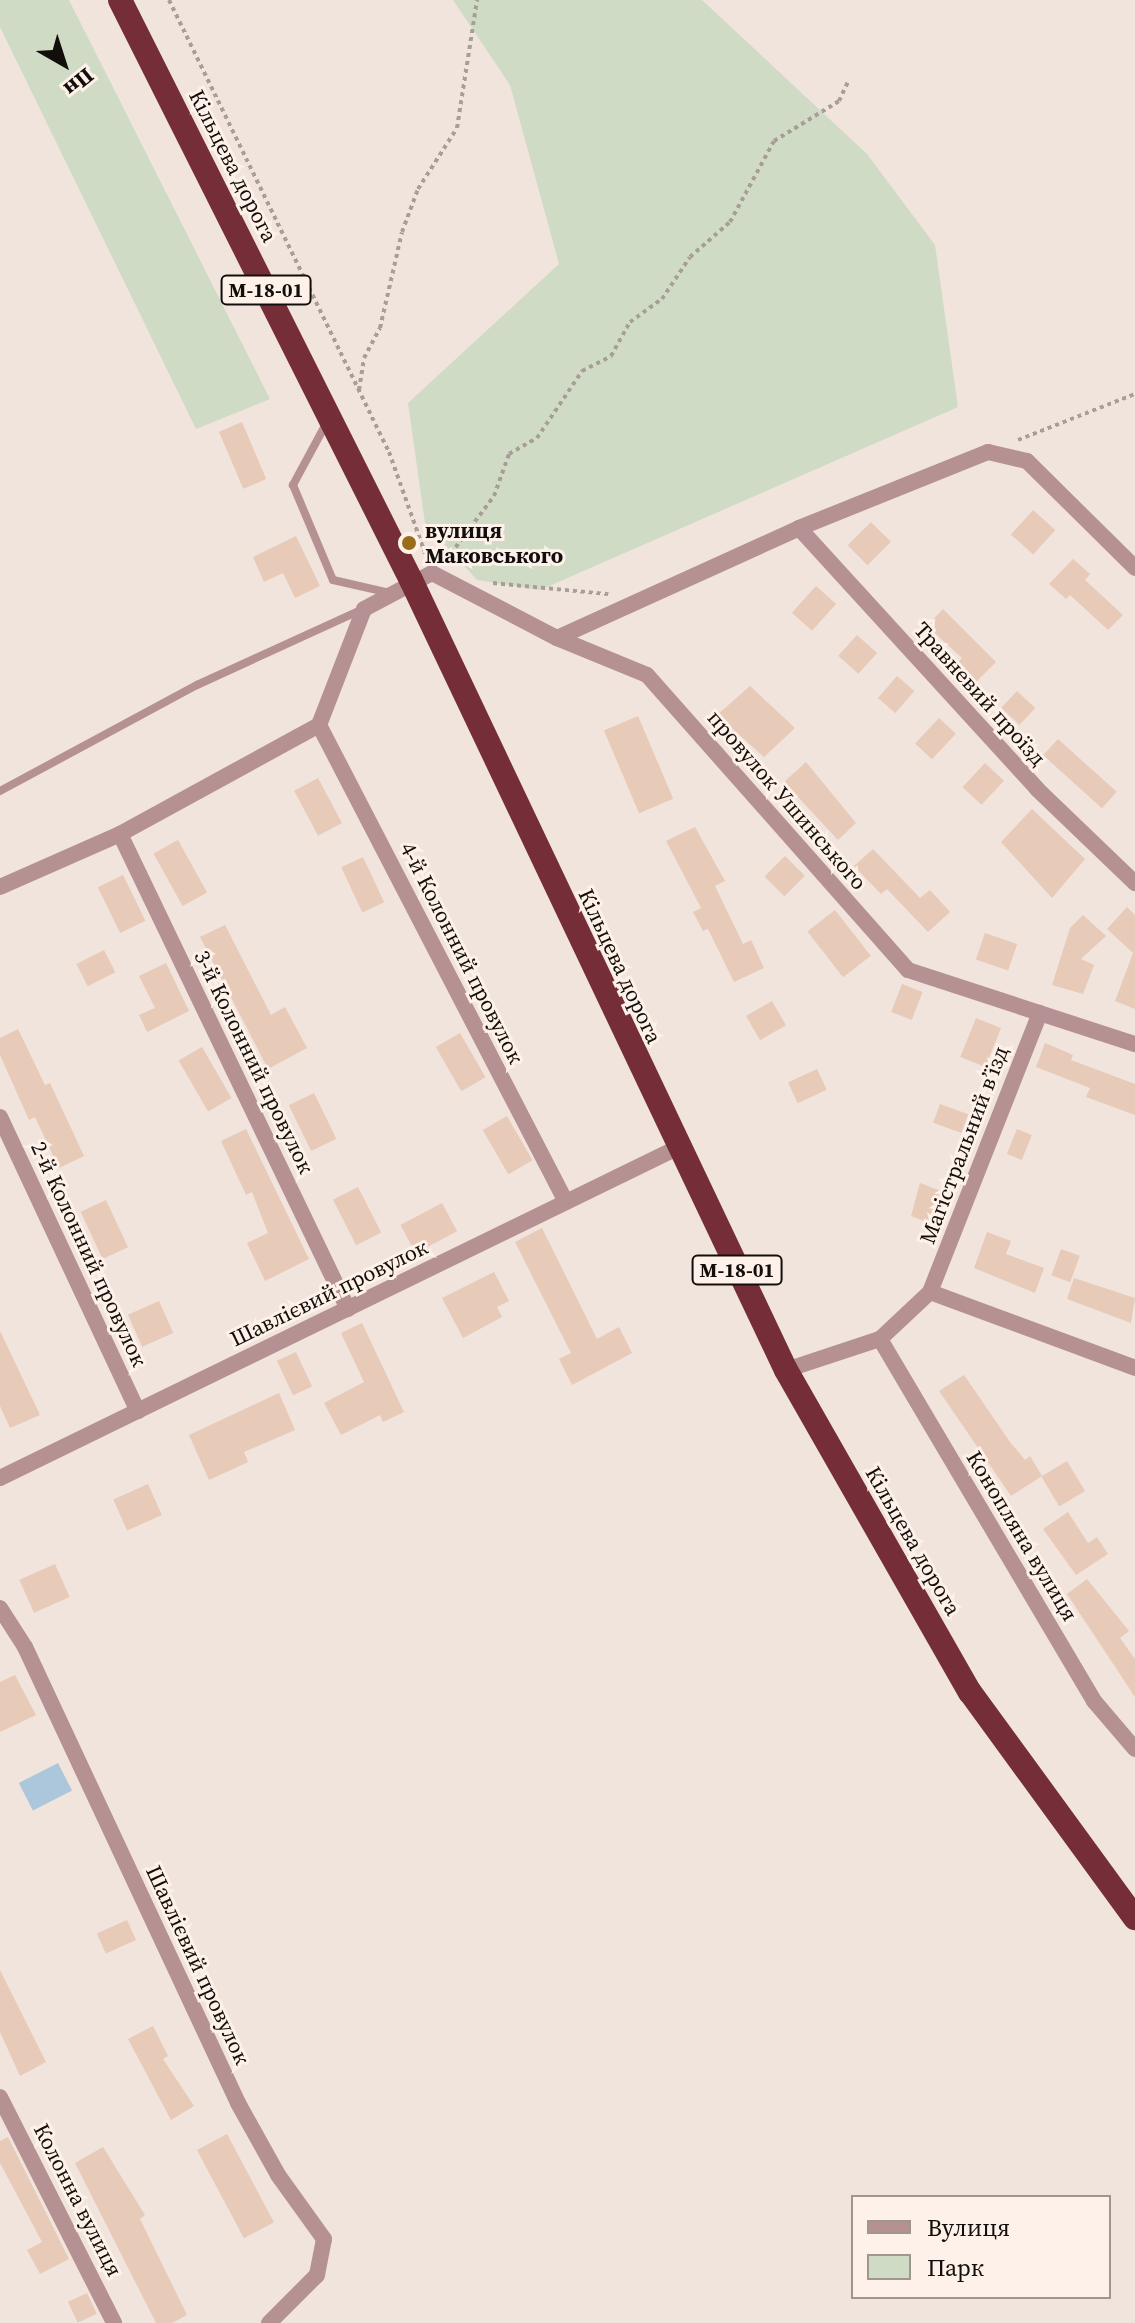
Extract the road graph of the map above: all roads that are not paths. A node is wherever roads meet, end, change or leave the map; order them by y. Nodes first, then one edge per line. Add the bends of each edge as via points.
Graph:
1 (120, 0) edge
2 (330, 418) junction
3 (799, 528) junction
4 (1135, 568) edge
5 (421, 577) junction
6 (390, 593) junction
7 (364, 609) junction
8 (557, 638) junction
9 (319, 725) junction
10 (0, 791) edge
11 (120, 834) junction
12 (1135, 883) edge
13 (0, 887) edge
14 (1040, 1013) junction
15 (1135, 1044) edge
16 (0, 1117) edge
17 (677, 1148) junction
18 (566, 1202) junction
19 (930, 1292) junction
20 (348, 1309) junction
21 (880, 1339) junction
22 (1135, 1368) edge
23 (786, 1370) junction
24 (138, 1411) junction
25 (0, 1478) edge
26 (0, 1608) edge
27 (1135, 1749) edge
28 (1135, 1918) edge
29 (0, 2097) edge
30 (114, 2323) edge
31 (269, 2323) edge

1 - 2 highway, Кільцева дорога / М-18-01
2 - 5 highway, Кільцева дорога / М-18-01
2 - 6 lane via 293,485 333,580
3 - 4 street via 988,452 1027,461
3 - 8 street
3 - 12 street, Травневий проїзд via 1037,789
5 - 6 street
5 - 8 street, провулок Ушинського via 466,591
5 - 17 highway, Кільцева дорога / М-18-01
6 - 7 street
7 - 9 street
7 - 10 lane via 197,685
8 - 14 street, провулок Ушинського via 647,675 908,970
9 - 11 street
9 - 18 street, 4-й Колонний провулок
11 - 13 street
11 - 20 street, 3-й Колонний провулок
14 - 15 street, провулок Ушинського
14 - 19 street, Магістральний в’їзд
16 - 24 street, 2-й Колонний провулок
17 - 18 street, Шавлієвий провулок
17 - 23 highway, Кільцева дорога / М-18-01
18 - 20 street, Шавлієвий провулок
19 - 21 street
19 - 22 street
20 - 24 street, Шавлієвий провулок
21 - 23 street
21 - 27 street, Конопляна вулиця via 1094,1701
23 - 28 highway, Кільцева дорога / М-18-01 via 970,1692
24 - 25 street, Шавлієвий провулок
26 - 31 street, Шавлієвий провулок via 25,1647 238,2103 278,2175 324,2239 317,2275
29 - 30 street, Колонна вулиця

